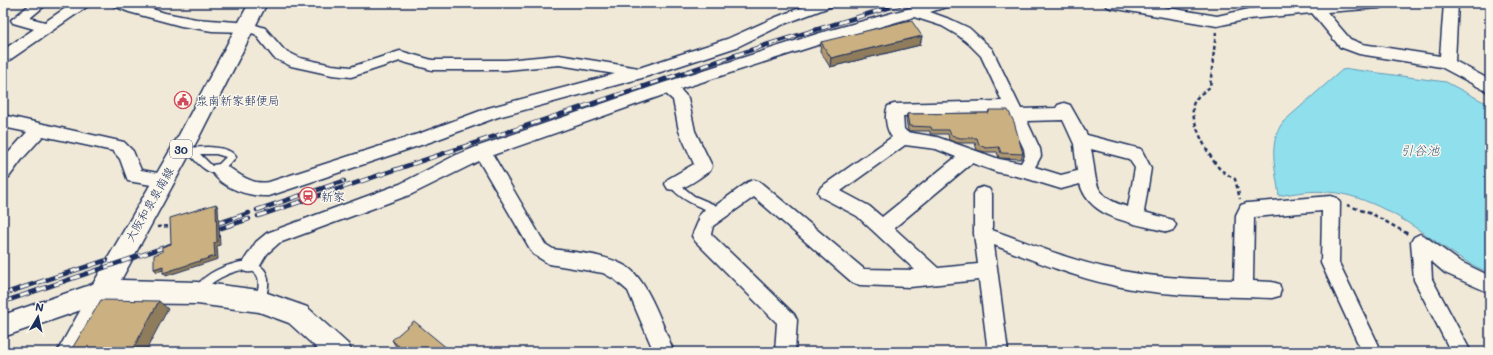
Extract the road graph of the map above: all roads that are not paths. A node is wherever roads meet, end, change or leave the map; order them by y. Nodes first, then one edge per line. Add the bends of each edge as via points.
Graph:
1 (41, 3) edge
2 (83, 3) edge
3 (119, 3) edge
4 (258, 3) edge
5 (827, 3) edge
6 (945, 3) edge
7 (1111, 3) edge
8 (1379, 3) edge
9 (1451, 3) edge
10 (1296, 6) edge
11 (1315, 8) junction
12 (914, 11) junction
13 (47, 27) junction
14 (245, 27) junction
15 (3, 57) edge
16 (1447, 63) junction
17 (642, 74) junction
18 (668, 87) junction
19 (1490, 87) edge
20 (1015, 111) junction
21 (3, 121) edge
22 (39, 130) junction
23 (902, 138) junction
24 (1081, 140) junction
25 (186, 152) junction
26 (482, 152) junction
27 (970, 155) junction
28 (219, 170) junction
29 (1025, 171) junction
30 (3, 172) edge
31 (1086, 175) junction
32 (163, 180) junction
33 (674, 184) joint
34 (983, 194) dead end
35 (1135, 216) junction
36 (1167, 225) dead end
37 (881, 228) junction
38 (703, 230) junction
39 (982, 234) junction
40 (250, 265) junction
41 (986, 271) junction
42 (934, 276) junction
43 (1490, 285) edge
44 (1243, 289) junction
45 (1272, 290) dead end
46 (101, 292) junction
47 (197, 293) junction
48 (259, 301) junction
49 (3, 326) edge
50 (67, 352) edge
51 (339, 352) edge
52 (664, 352) edge
53 (785, 352) edge
54 (998, 352) edge
55 (1372, 352) edge
56 (1461, 352) edge

1 - 13 street via 18,20
2 - 13 street
3 - 14 street via 170,20 198,25
4 - 14 main road, 大阪和泉泉南線 / 30
5 - 17 street via 732,42
6 - 12 street
7 - 10 street via 1217,21
8 - 11 street
9 - 16 street
10 - 11 street
11 - 16 street via 1345,44 1359,49
12 - 18 street
12 - 20 street via 947,23 974,40 987,53
13 - 15 street
14 - 17 street via 260,31 279,54 296,62 332,70 351,72 407,56 432,65 506,65 559,60
14 - 25 main road, 大阪和泉泉南線 / 30
16 - 19 street
17 - 28 street via 494,112 269,189 252,189
18 - 26 street
18 - 33 street via 680,98 687,131 704,166
20 - 23 street via 894,110 896,131
20 - 24 street via 1066,111
20 - 29 street via 1032,149 1033,156
21 - 22 street
22 - 30 street
22 - 32 street via 118,146 131,164 134,176
23 - 27 street via 938,143
23 - 37 street via 827,192 863,211
24 - 31 street via 1086,160
24 - 35 street via 1135,154 1143,168
25 - 28 lane via 210,169
25 - 28 lane via 201,150 232,155
25 - 32 main road, 大阪和泉泉南線 / 30
26 - 40 street via 406,189 273,238 262,247
26 - 52 street via 538,249 549,256 605,266 620,273 634,286
27 - 29 street via 997,165
27 - 37 street
29 - 31 street via 1061,182
31 - 35 street via 1089,188 1097,200
32 - 46 main road, 大阪和泉泉南線 / 30
33 - 38 lane via 680,192 691,199 712,208 700,220
34 - 39 street
35 - 36 street
37 - 42 street
38 - 42 street via 706,222 754,187 860,277 910,279
38 - 53 street via 701,236 787,320
39 - 41 street
39 - 44 street via 1085,269 1131,281
40 - 47 lane via 224,272 209,280
40 - 48 lane via 263,276 264,283
41 - 42 street
41 - 54 street
43 - 56 street via 1452,267 1420,242 1423,280
44 - 45 street
44 - 55 street via 1247,210 1331,203 1330,263
46 - 47 main road
46 - 49 main road
46 - 50 street
47 - 48 main road
48 - 51 main road via 298,314

